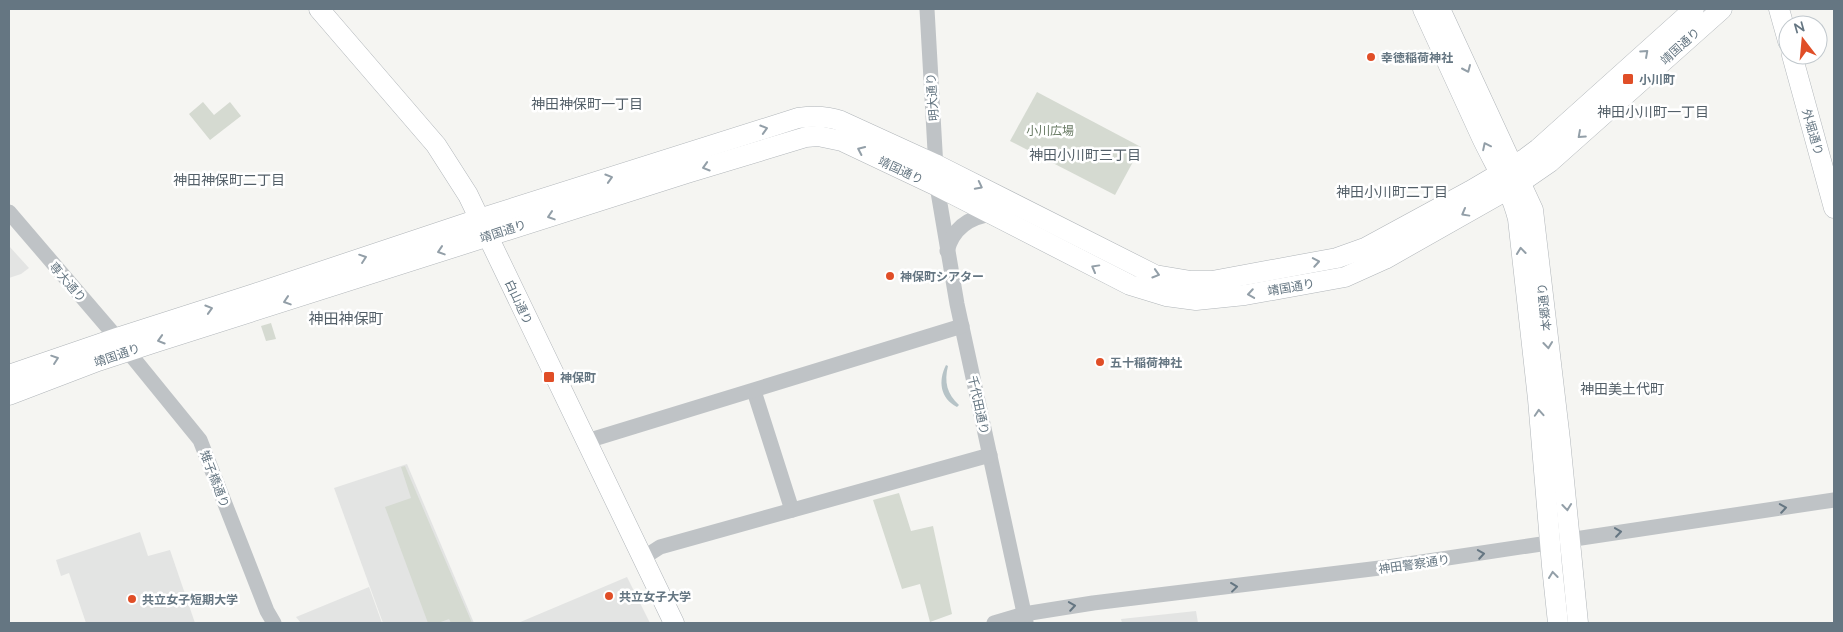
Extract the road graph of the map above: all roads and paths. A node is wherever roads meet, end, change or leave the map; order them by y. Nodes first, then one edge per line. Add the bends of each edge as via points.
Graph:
1 (319, 9) edge
2 (927, 9) edge
3 (1423, 9) edge
4 (1440, 9) edge
5 (1694, 9) edge
6 (1722, 9) edge
7 (1795, 65) edge
8 (936, 164) junction
9 (1510, 178) junction
10 (937, 186) junction
11 (1834, 208) edge
12 (9, 212) edge
13 (992, 214) junction
14 (484, 227) junction
15 (947, 251) junction
16 (962, 326) junction
17 (122, 345) junction
18 (9, 375) edge
19 (754, 391) junction
20 (9, 395) edge
21 (587, 441) junction
22 (990, 455) junction
23 (1834, 500) edge
24 (792, 510) junction
25 (1570, 540) junction
26 (1550, 543) junction
27 (643, 558) junction
28 (1025, 618) edge
29 (274, 623) edge
30 (674, 623) edge
31 (994, 623) edge
32 (1558, 623) edge
33 (1578, 623) edge

1 - 14 main road, 白山通り via 436,145
2 - 8 street, 明大通り
9 -> 3 main road, 本郷通り
4 -> 9 main road, 本郷通り
9 -> 5 main road, 靖国通り
6 -> 9 main road, 靖国通り via 1550,162
7 - 11 main road, 外堀通り
8 -> 9 main road, 靖国通り via 1155,275 1191,281 1212,281 1337,258 1365,248
8 - 10 street, 明大通り
14 -> 8 main road, 靖国通り via 798,118 832,118
9 -> 13 main road, 靖国通り via 1384,259 1345,277 1245,295 1196,300 1166,296 1130,285
9 -> 25 main road, 本郷通り via 1533,210
26 -> 9 main road, 本郷通り via 1538,399 1518,218
10 - 13 main road, 靖国通り
10 -> 14 main road, 靖国通り via 842,142 818,136 806,137
10 - 15 street, 千代田通り
12 - 17 street, 専大通り
13 - 15 street via 967,221 955,232
14 - 17 main road, 靖国通り
14 - 21 main road, 白山通り
15 - 16 street, 千代田通り
16 - 19 street
16 - 22 street, 千代田通り
18 -> 17 main road, 靖国通り
17 - 20 main road, 靖国通り
17 - 29 street, 雉子橋通り via 200,440
19 - 21 street
19 - 24 street
21 - 27 main road, 白山通り
22 - 24 street
22 - 28 street, 千代田通り
25 -> 23 street, 神田警察通り
24 - 27 street via 660,547
25 - 26 street, 神田警察通り
25 - 33 main road, 本郷通り
28 -> 26 street, 神田警察通り via 1093,603 1388,567
32 -> 26 main road, 本郷通り
27 - 30 main road, 白山通り
28 - 31 street, 神田警察通り

